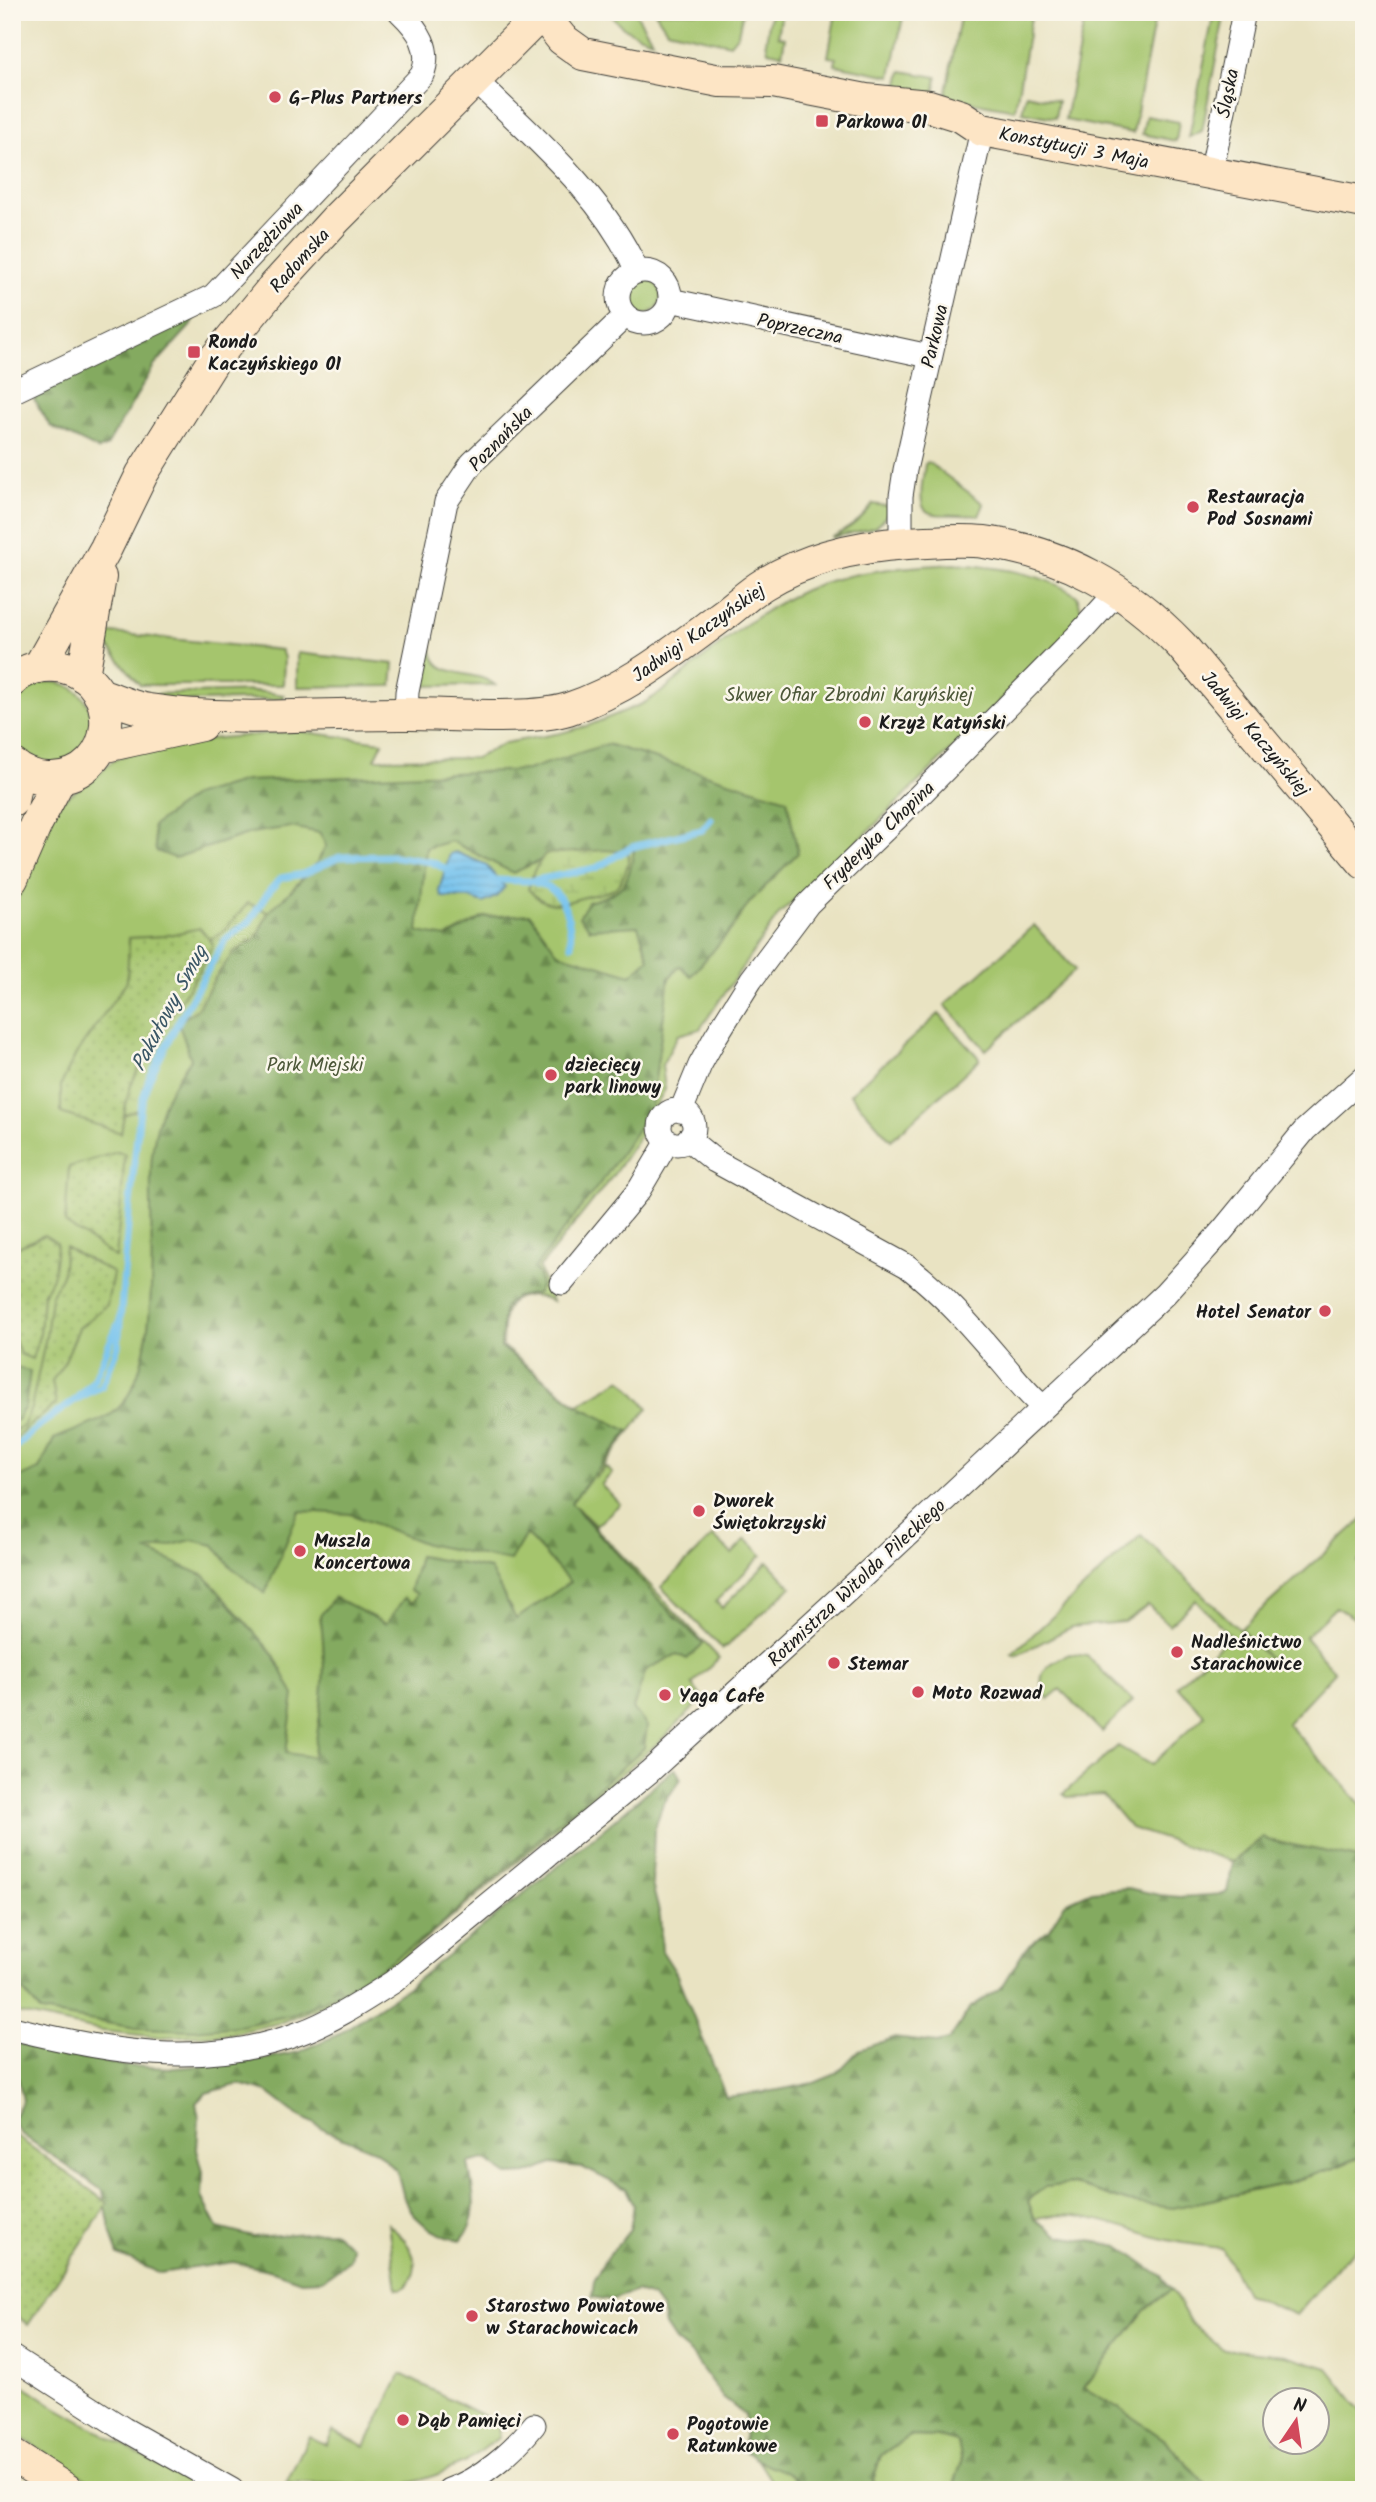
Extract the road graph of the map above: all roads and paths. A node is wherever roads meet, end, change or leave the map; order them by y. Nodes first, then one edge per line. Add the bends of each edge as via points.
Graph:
1 (400, 12) edge
2 (1244, 12) edge
3 (542, 13) edge
4 (476, 81) junction
5 (982, 130) junction
6 (1211, 174) junction
7 (1364, 202) edge
8 (637, 271) junction
9 (670, 300) junction
10 (625, 316) junction
11 (929, 356) junction
12 (12, 392) edge
13 (901, 543) junction
14 (106, 548) junction
15 (1118, 591) junction
16 (26, 674) edge
17 (91, 685) junction
18 (406, 714) junction
19 (237, 717) junction
20 (102, 747) junction
21 (15, 766) edge
22 (60, 778) junction
23 (12, 801) edge
24 (1364, 863) edge
25 (12, 879) edge
26 (1364, 1077) edge
27 (678, 1140) junction
28 (562, 1283) dead end
29 (1043, 1407) junction
30 (12, 2028) edge
31 (12, 2357) edge
32 (534, 2425) dead end
33 (12, 2455) edge
34 (67, 2490) edge
35 (232, 2490) edge
36 (449, 2490) edge

1 - 12 street, Narzędziowa via 424,44 422,75 213,296
2 - 6 street, Śląska
3 - 4 street, Radomska
3 - 5 street, Konstytucji 3 Maja via 562,39 583,54 720,81 773,82 866,100 925,125
4 - 8 street via 591,196
4 - 14 street, Radomska via 336,219 213,361 142,474
5 - 6 street, Konstytucji 3 Maja
5 - 11 street, Parkowa
6 - 7 street, Konstytucji 3 Maja
8 - 9 street via 657,274 669,289
8 - 10 street via 627,276 617,296
9 - 10 street via 658,320 647,324
9 - 11 street, Poprzeczna
10 - 18 street, Poznańska via 472,463 446,502
11 - 13 street, Parkowa via 903,483
13 - 15 street, Jadwigi Kaczyńskiej via 983,542 1016,548 1074,568
13 - 18 street, Jadwigi Kaczyńskiej via 804,564 774,579 645,673 604,696 564,710 523,715
14 - 16 street, Radomska
14 - 17 street, Radomska
15 - 24 street, Jadwigi Kaczyńskiej via 1153,616 1181,645
15 - 27 street, Fryderyka Chopina via 808,904 751,980 700,1065 681,1111 691,1118 693,1132
16 - 17 street, Jadwigi Kaczyńskiej via 62,667
17 - 19 street, Jadwigi Kaczyńskiej via 146,710
17 - 20 street via 106,711
18 - 19 street, Jadwigi Kaczyńskiej
19 - 20 street, Jadwigi Kaczyńskiej
20 - 22 street via 85,768
21 - 22 street via 45,779
21 - 23 street
22 - 25 street
26 - 29 street, Rotmistrza Witolda Pileckiego via 1305,1130 1165,1294
27 - 28 street
27 - 29 street via 907,1266 956,1309
29 - 30 street, Rotmistrza Witolda Pileckiego via 649,1772 393,1982 352,2009 299,2034 250,2047 187,2055 118,2052
31 - 35 street via 124,2429
32 - 36 street via 502,2458
33 - 34 street

